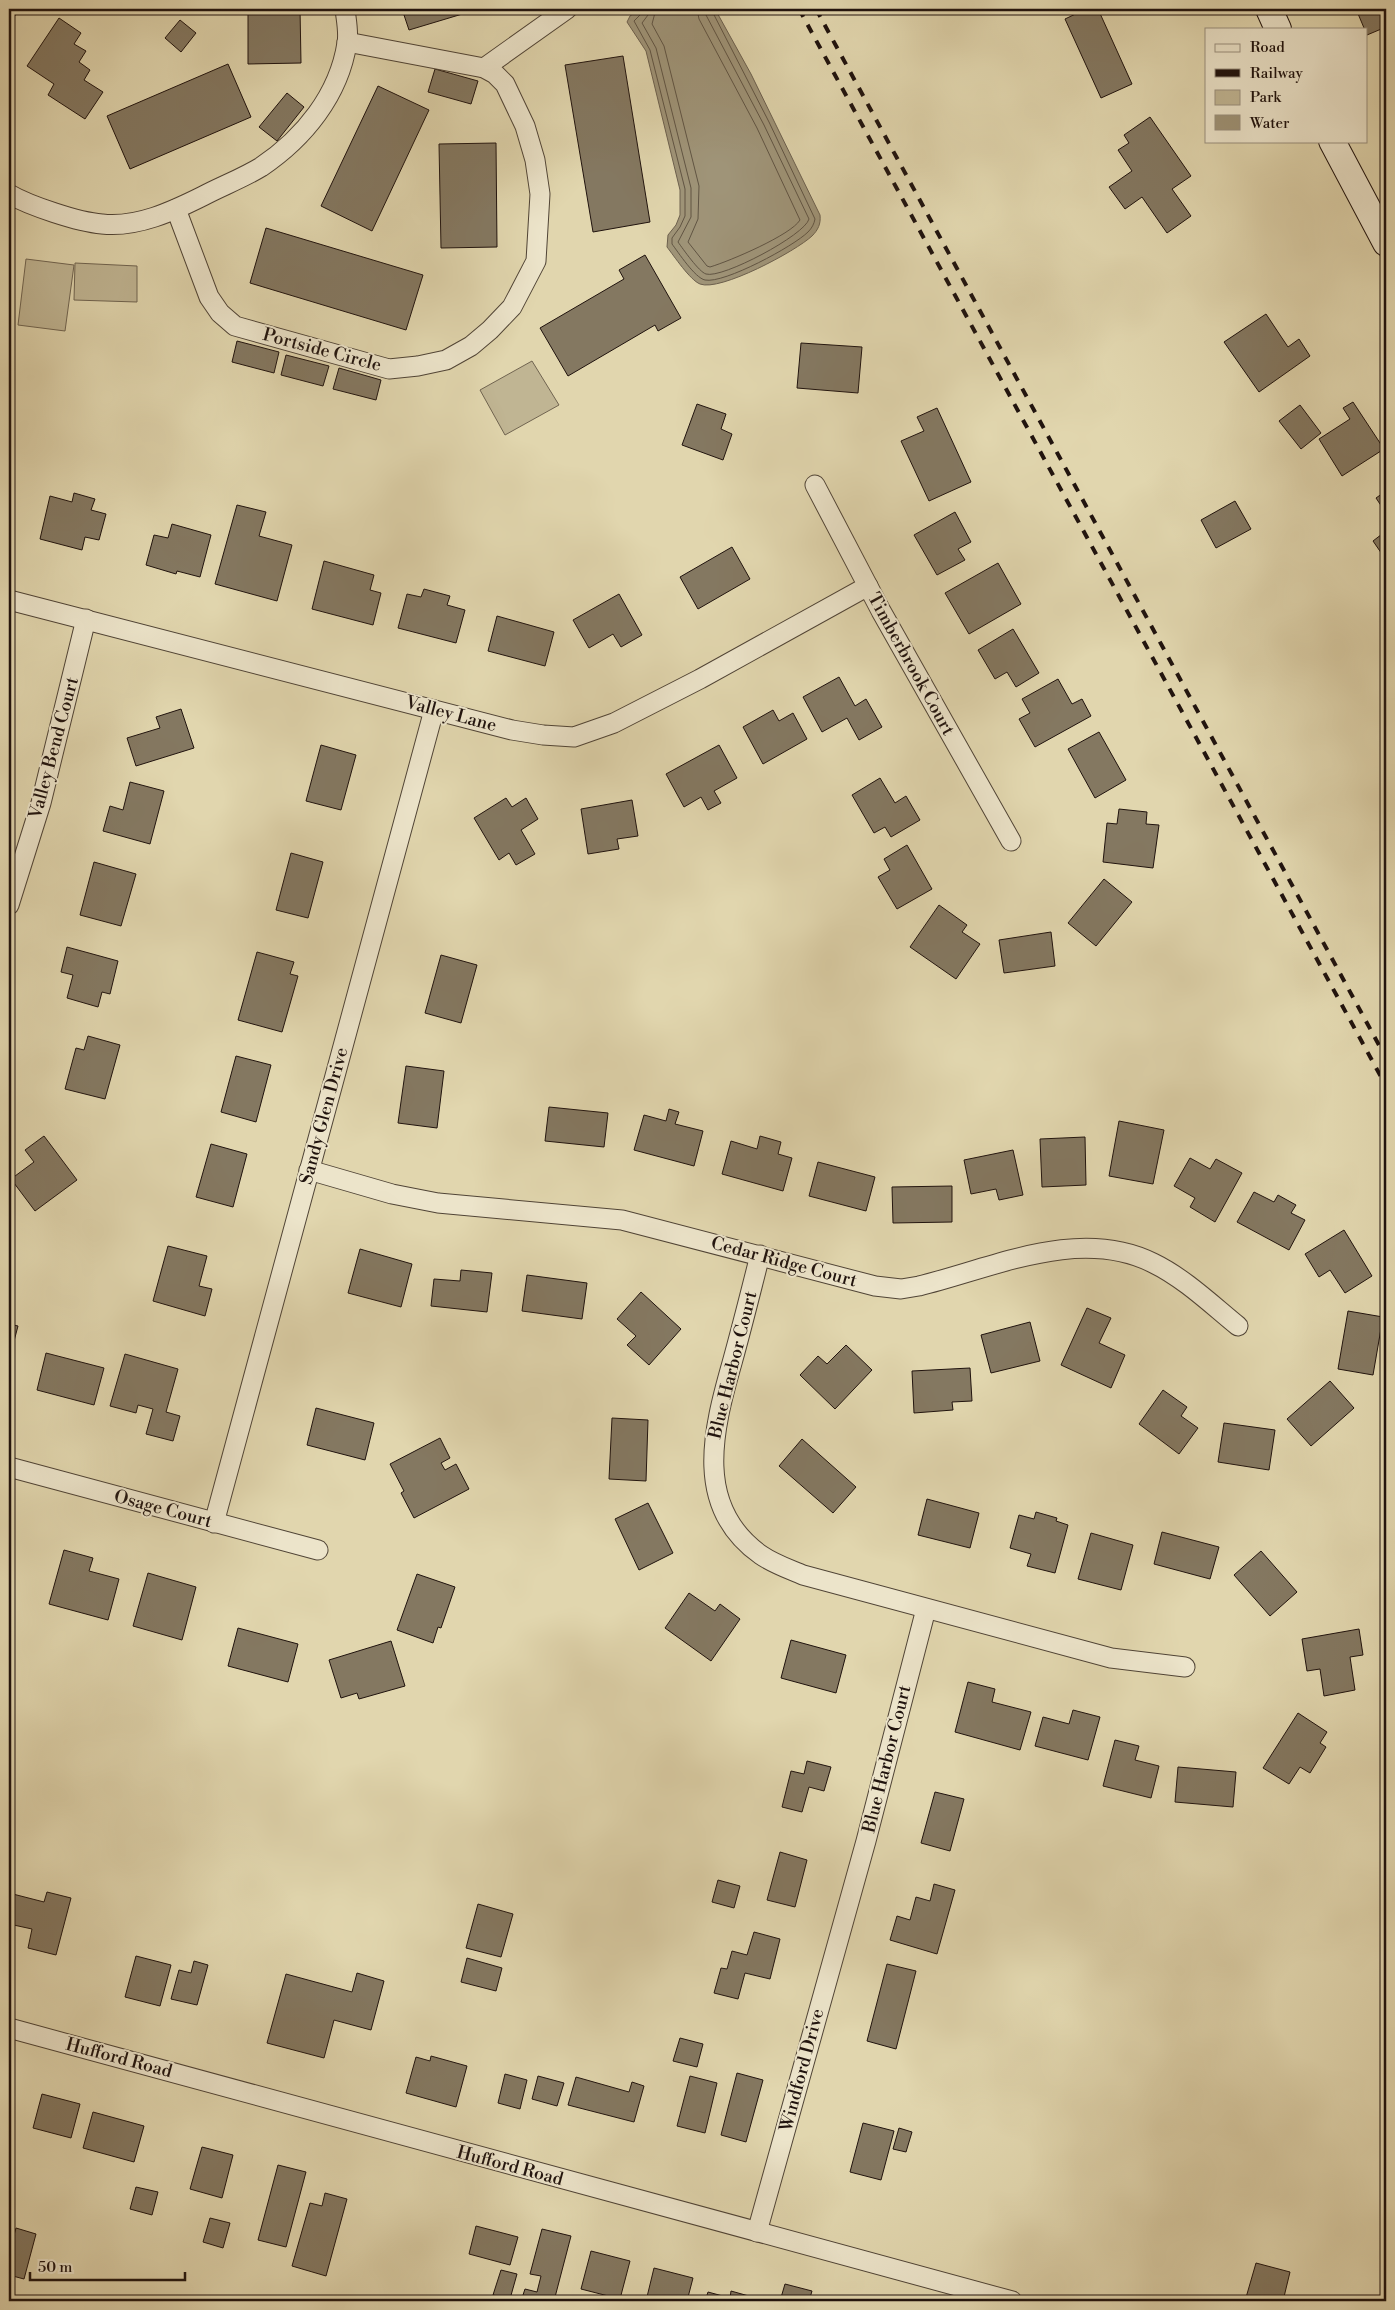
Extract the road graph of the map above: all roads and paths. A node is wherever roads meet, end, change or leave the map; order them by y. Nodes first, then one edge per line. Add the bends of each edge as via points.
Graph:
1 (346, 9) edge
2 (567, 9) edge
3 (1268, 9) edge
4 (1278, 28) edge
5 (347, 42) junction
6 (484, 68) junction
7 (1333, 142) edge
8 (9, 194) edge
9 (176, 209) junction
10 (1386, 243) edge
11 (815, 485) dead end
12 (868, 586) junction
13 (9, 600) edge
14 (86, 619) junction
15 (434, 710) junction
16 (1011, 841) dead end
17 (9, 905) edge
18 (309, 1170) junction
19 (760, 1256) junction
20 (1238, 1326) dead end
21 (9, 1467) edge
22 (214, 1523) junction
23 (318, 1550) dead end
24 (926, 1609) junction
25 (1185, 1667) dead end
26 (846, 1909) joint
27 (9, 2028) edge
28 (757, 2232) junction
29 (1012, 2301) edge

1 - 5 street
2 - 6 street
3 - 4 main road
5 - 6 street, Portside Circle
5 - 9 street via 327,99 314,120 294,140 260,167
6 - 9 street, Portside Circle via 505,84 525,126 535,160 540,194 536,261 512,307 471,346 446,360 389,369 235,326 209,297
7 - 10 main road
8 - 9 street via 57,213 102,224 129,223
11 - 12 street, Timberbrook Court
12 - 15 street, Valley Lane via 700,680 585,735 543,736
12 - 16 street, Timberbrook Court
13 - 14 street, Valley Lane
14 - 15 street, Valley Lane
14 - 17 street, Valley Bend Court via 41,803
15 - 18 street, Sandy Glen Drive
18 - 19 street, Cedar Ridge Court via 392,1194 438,1203 622,1220
18 - 22 street, Sandy Glen Drive
19 - 20 street, Cedar Ridge Court via 875,1286 901,1288 1035,1254 1100,1248 1151,1262 1168,1271
19 - 24 street, Blue Harbor Court via 714,1435 714,1481 724,1510 738,1534 774,1563 802,1575
21 - 22 street, Osage Court
22 - 23 street, Osage Court
24 - 25 street, Blue Harbor Court via 1111,1658
24 - 26 street, Blue Harbor Court
26 - 28 street, Windford Drive
27 - 28 street, Hufford Road
28 - 29 street, Hufford Road

